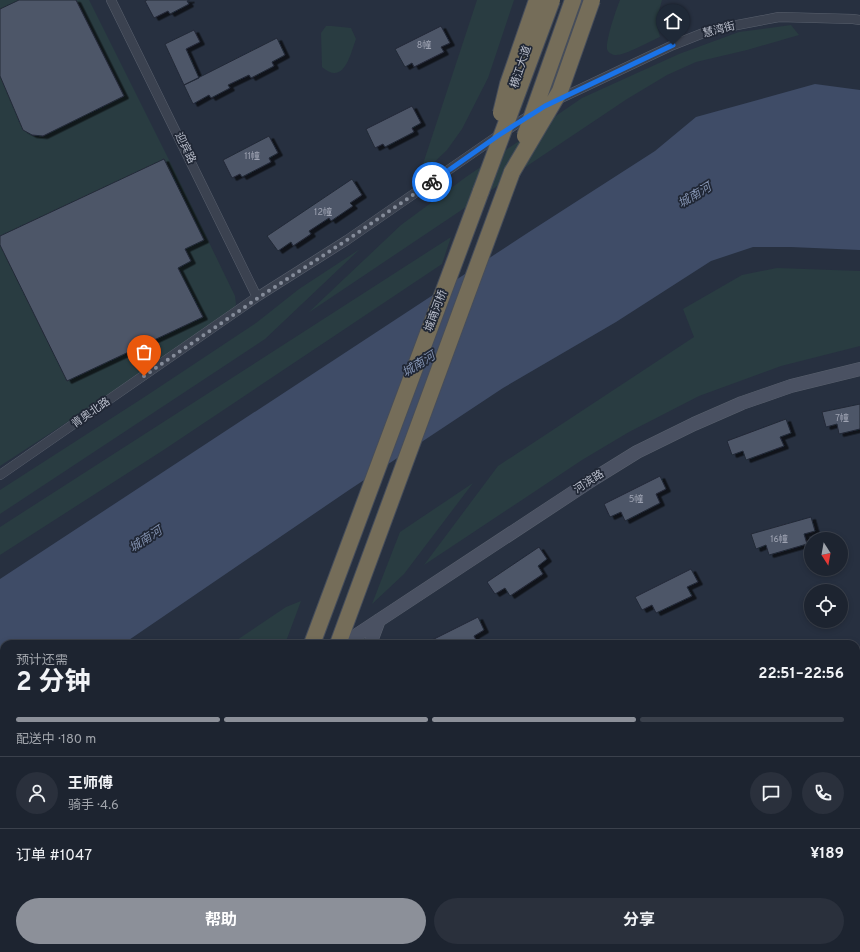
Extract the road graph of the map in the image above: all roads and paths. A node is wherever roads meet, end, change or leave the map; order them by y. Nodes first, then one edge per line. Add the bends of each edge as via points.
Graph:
1 (111, 0) edge
2 (537, 0) edge
3 (544, 0) edge
4 (552, 0) edge
5 (573, 0) edge
6 (582, 0) edge
7 (592, 0) edge
8 (860, 20) edge
9 (545, 106) junction
10 (499, 135) junction
11 (512, 172) junction
12 (481, 191) junction
13 (258, 298) junction
14 (860, 370) edge
15 (0, 474) edge
16 (379, 620) junction
17 (313, 640) edge
18 (339, 640) edge
19 (349, 640) edge
20 (372, 640) edge

1 - 13 street, 迎宾路
2 - 12 highway, bridge via 508,84
3 - 10 street, 横江大道
4 - 12 highway, 城南河桥, bridge
5 - 11 highway, 城南河桥, bridge
6 - 9 street
7 - 11 highway, bridge via 560,91
8 - 9 street, 慧湾街 via 779,17 711,30 673,45
9 - 10 street, 慧湾街
10 - 13 street, 青奥北路
11 - 18 highway, 城南河桥
12 - 17 highway, 城南河桥
13 - 15 street, 青奥北路
14 - 16 street, 河滨路 via 791,386 742,403 637,452
16 - 19 street, 河滨路
16 - 20 street

